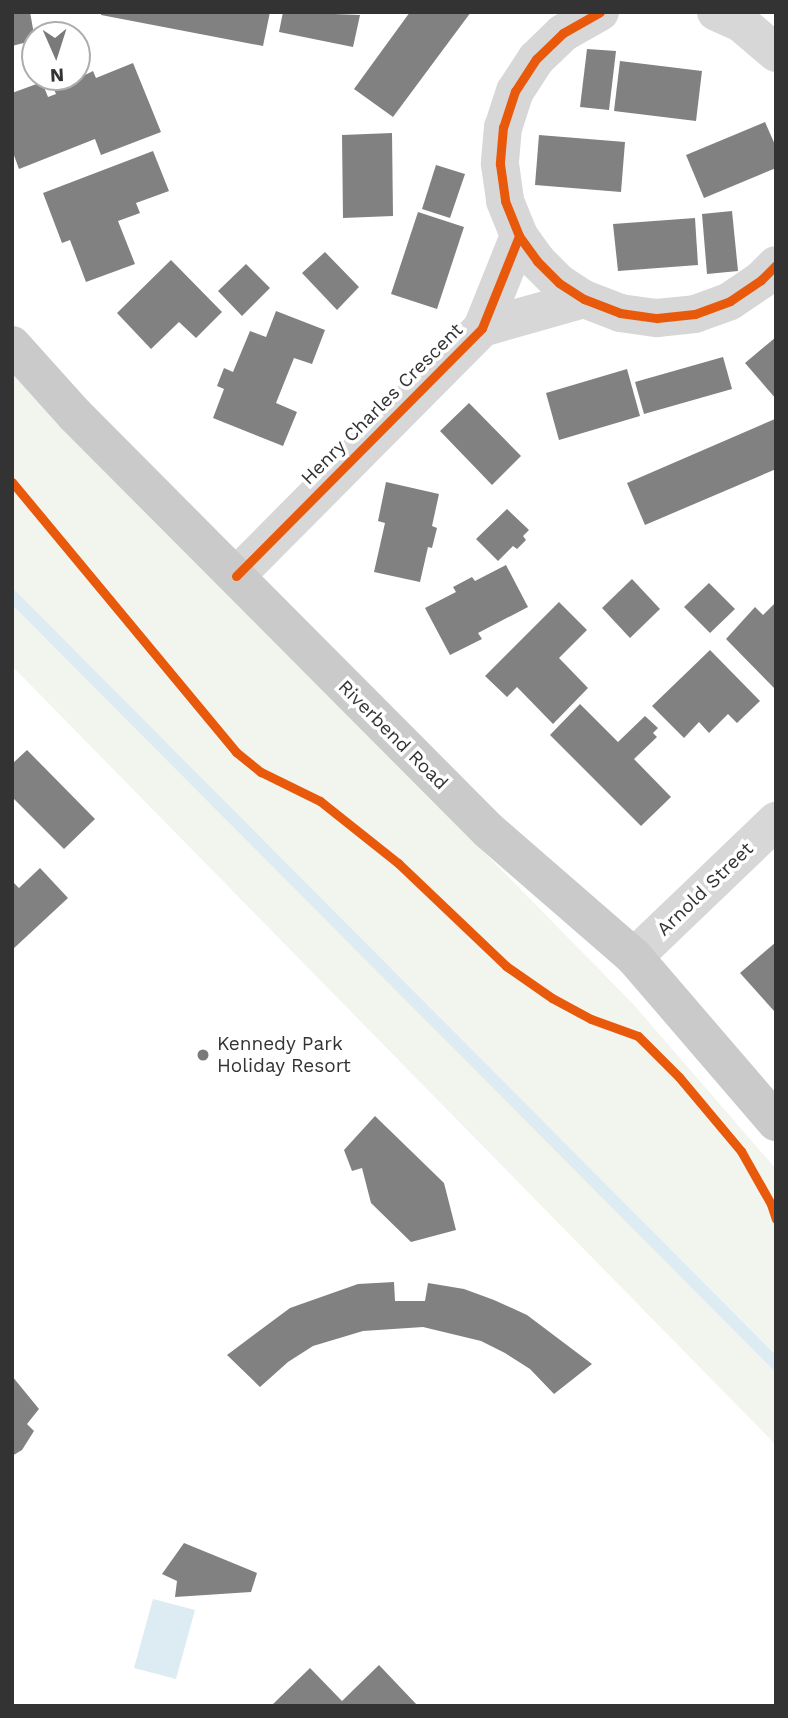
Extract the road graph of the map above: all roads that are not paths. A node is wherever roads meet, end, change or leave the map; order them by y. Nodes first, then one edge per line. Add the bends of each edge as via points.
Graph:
1 (600, 12) edge
2 (716, 12) edge
3 (776, 53) edge
4 (519, 236) junction
5 (776, 265) edge
6 (584, 299) junction
7 (482, 328) junction
8 (12, 345) edge
9 (236, 576) junction
10 (776, 821) edge
11 (634, 957) junction
12 (776, 1122) edge

1 - 4 street via 563,33 536,59 515,91 503,127 500,164 505,201
2 - 3 street via 741,23
4 - 6 street via 559,283
4 - 7 street, Henry Charles Crescent
5 - 6 street via 730,301 695,314 657,318 620,313
6 - 7 street, Henry Charles Crescent
7 - 9 street, Henry Charles Crescent
8 - 9 main road, Riverbend Road via 39,378
9 - 11 main road, Riverbend Road via 489,831
10 - 11 street, Arnold Street
11 - 12 main road, Riverbend Road

